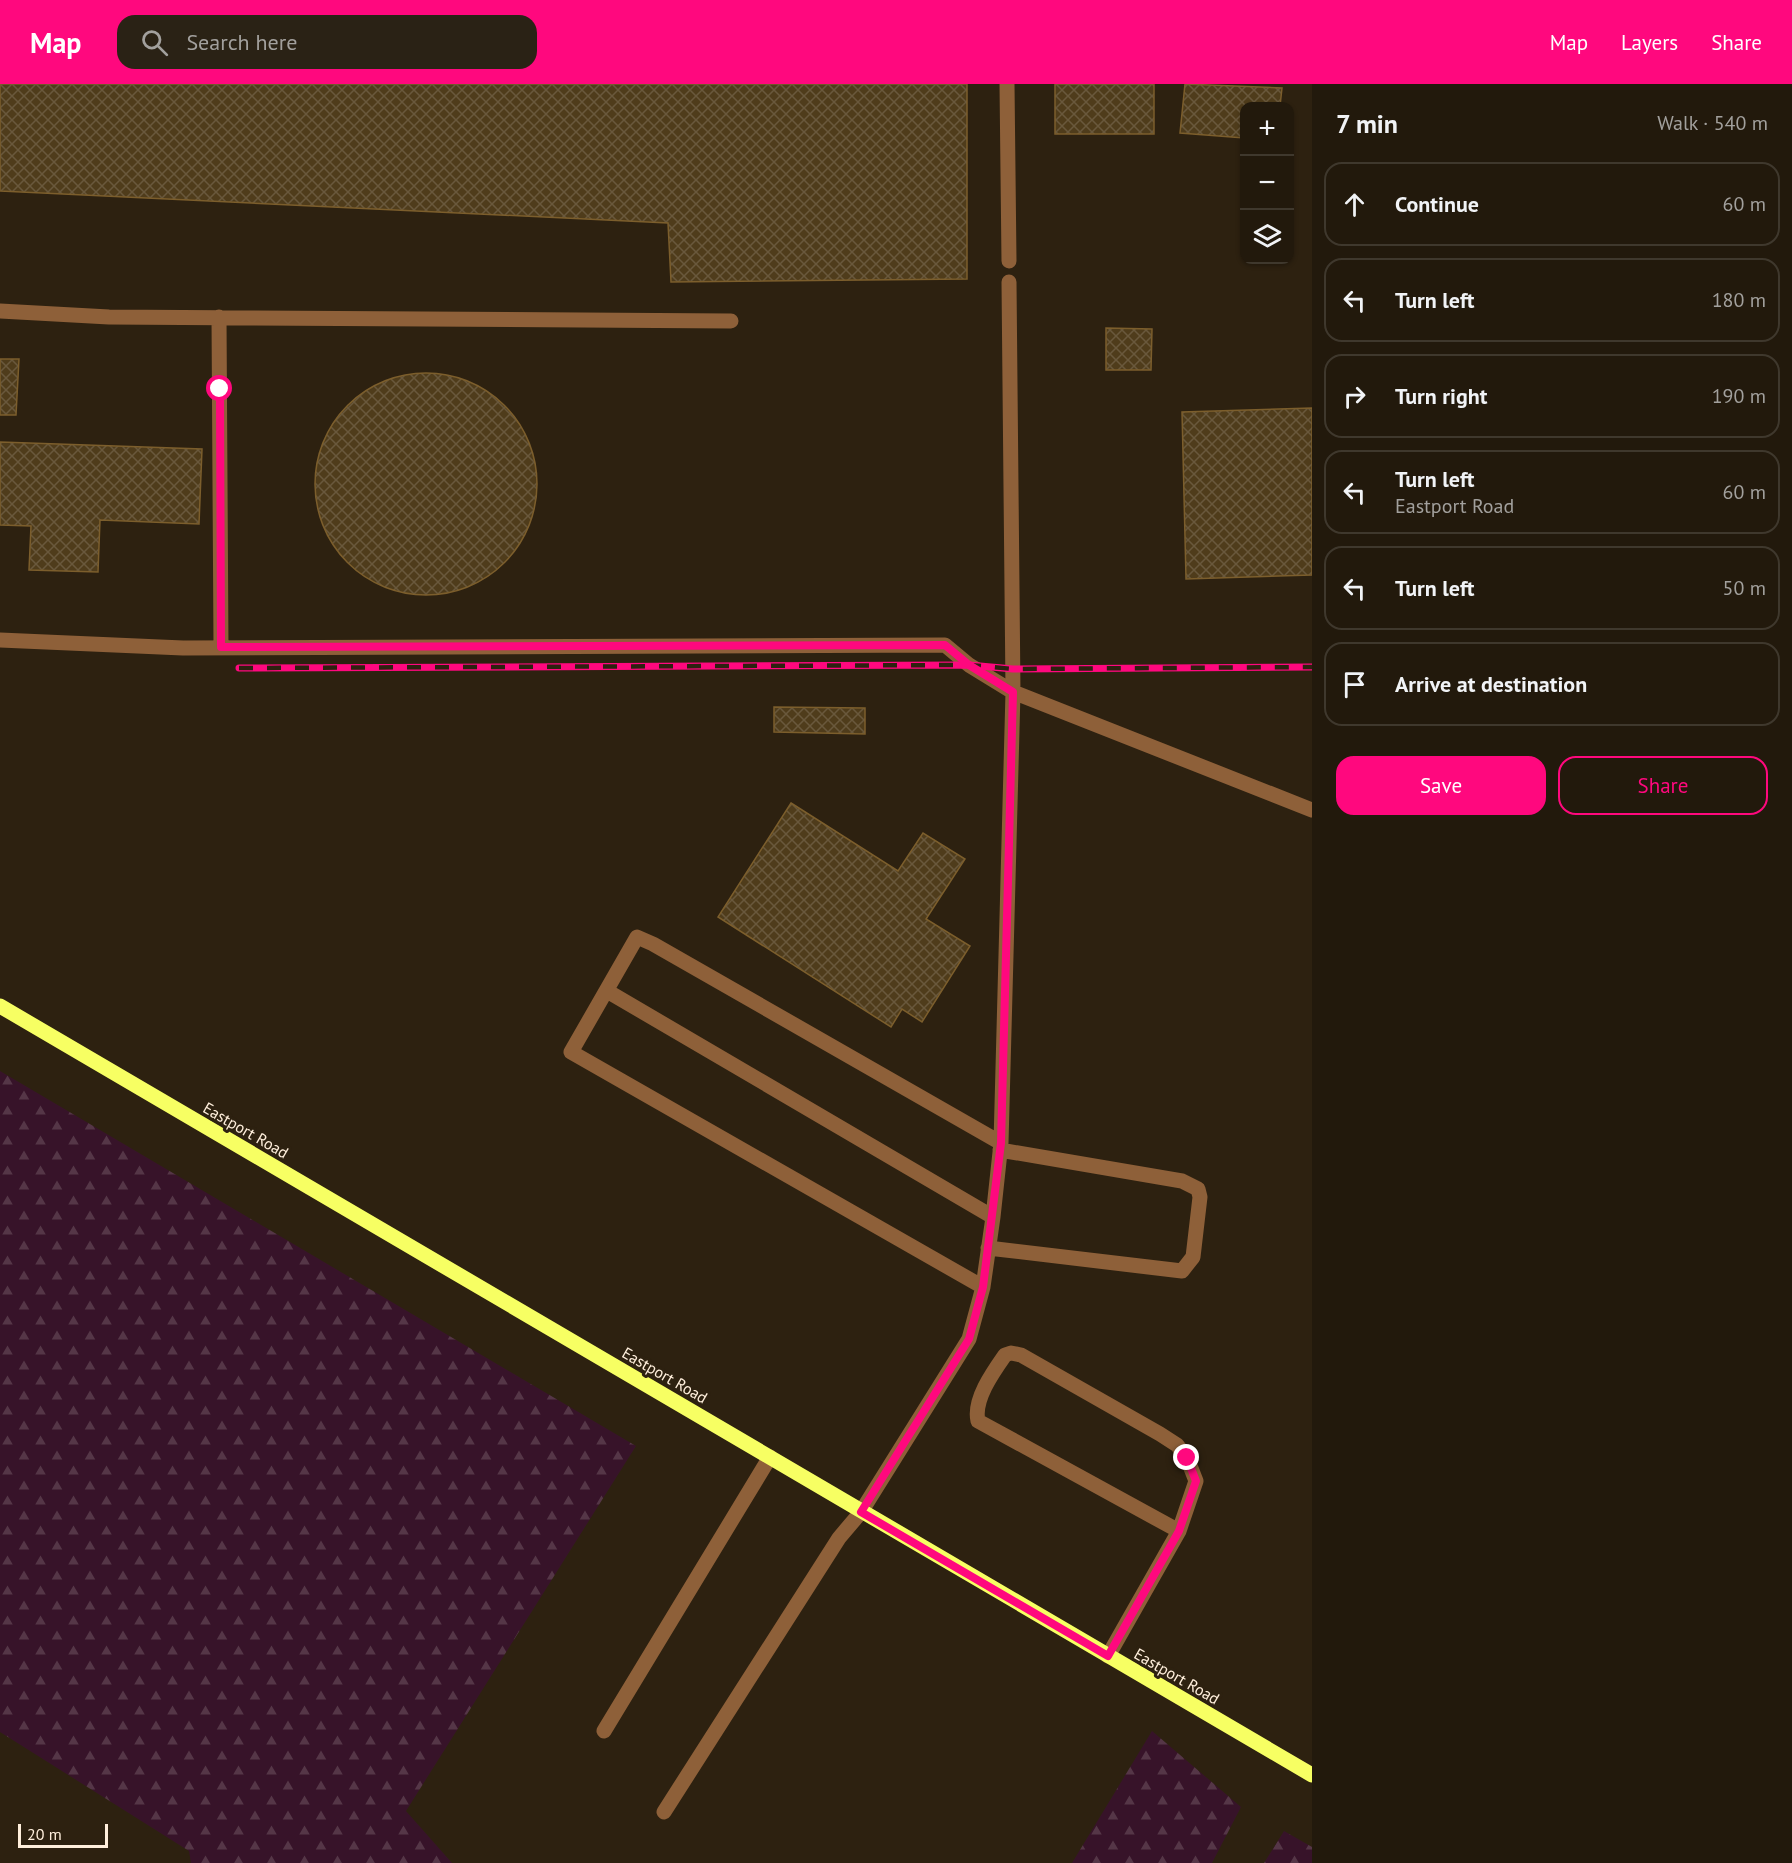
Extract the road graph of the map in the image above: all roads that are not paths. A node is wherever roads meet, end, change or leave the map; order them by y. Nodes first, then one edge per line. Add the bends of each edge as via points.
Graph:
1 (1007, 84) edge
2 (1009, 261) dead end
3 (1009, 282) dead end
4 (0, 311) edge
5 (219, 317) junction
6 (731, 321) dead end
7 (0, 640) edge
8 (221, 647) junction
9 (1013, 692) junction
10 (1312, 810) edge
11 (608, 991) junction
12 (0, 1006) edge
13 (1000, 1147) junction
14 (993, 1217) junction
15 (988, 1248) junction
16 (983, 1287) junction
17 (770, 1457) junction
18 (861, 1512) junction
19 (1179, 1531) junction
20 (1108, 1656) junction
21 (604, 1731) dead end
22 (1312, 1775) edge
23 (664, 1812) dead end

1 - 2 lane
3 - 9 lane
4 - 5 lane
5 - 6 lane
5 - 8 lane
7 - 8 lane
8 - 9 lane via 945,645
9 - 10 lane
9 - 13 lane
11 - 13 lane via 637,937
11 - 14 lane
11 - 16 lane via 571,1052
12 - 17 main road, Eastport Road
13 - 14 lane
13 - 15 lane via 1182,1181 1198,1189 1199,1207 1192,1257 1182,1271
14 - 15 lane
15 - 16 lane
16 - 18 lane via 969,1339
17 - 18 main road, Eastport Road
17 - 21 lane
18 - 20 main road, Eastport Road
18 - 23 lane via 839,1538
19 - 19 lane via 1196,1481 1194,1469 1177,1445 1021,1355 1005,1355 981,1397 976,1412 978,1421
19 - 20 lane
20 - 22 main road, Eastport Road

